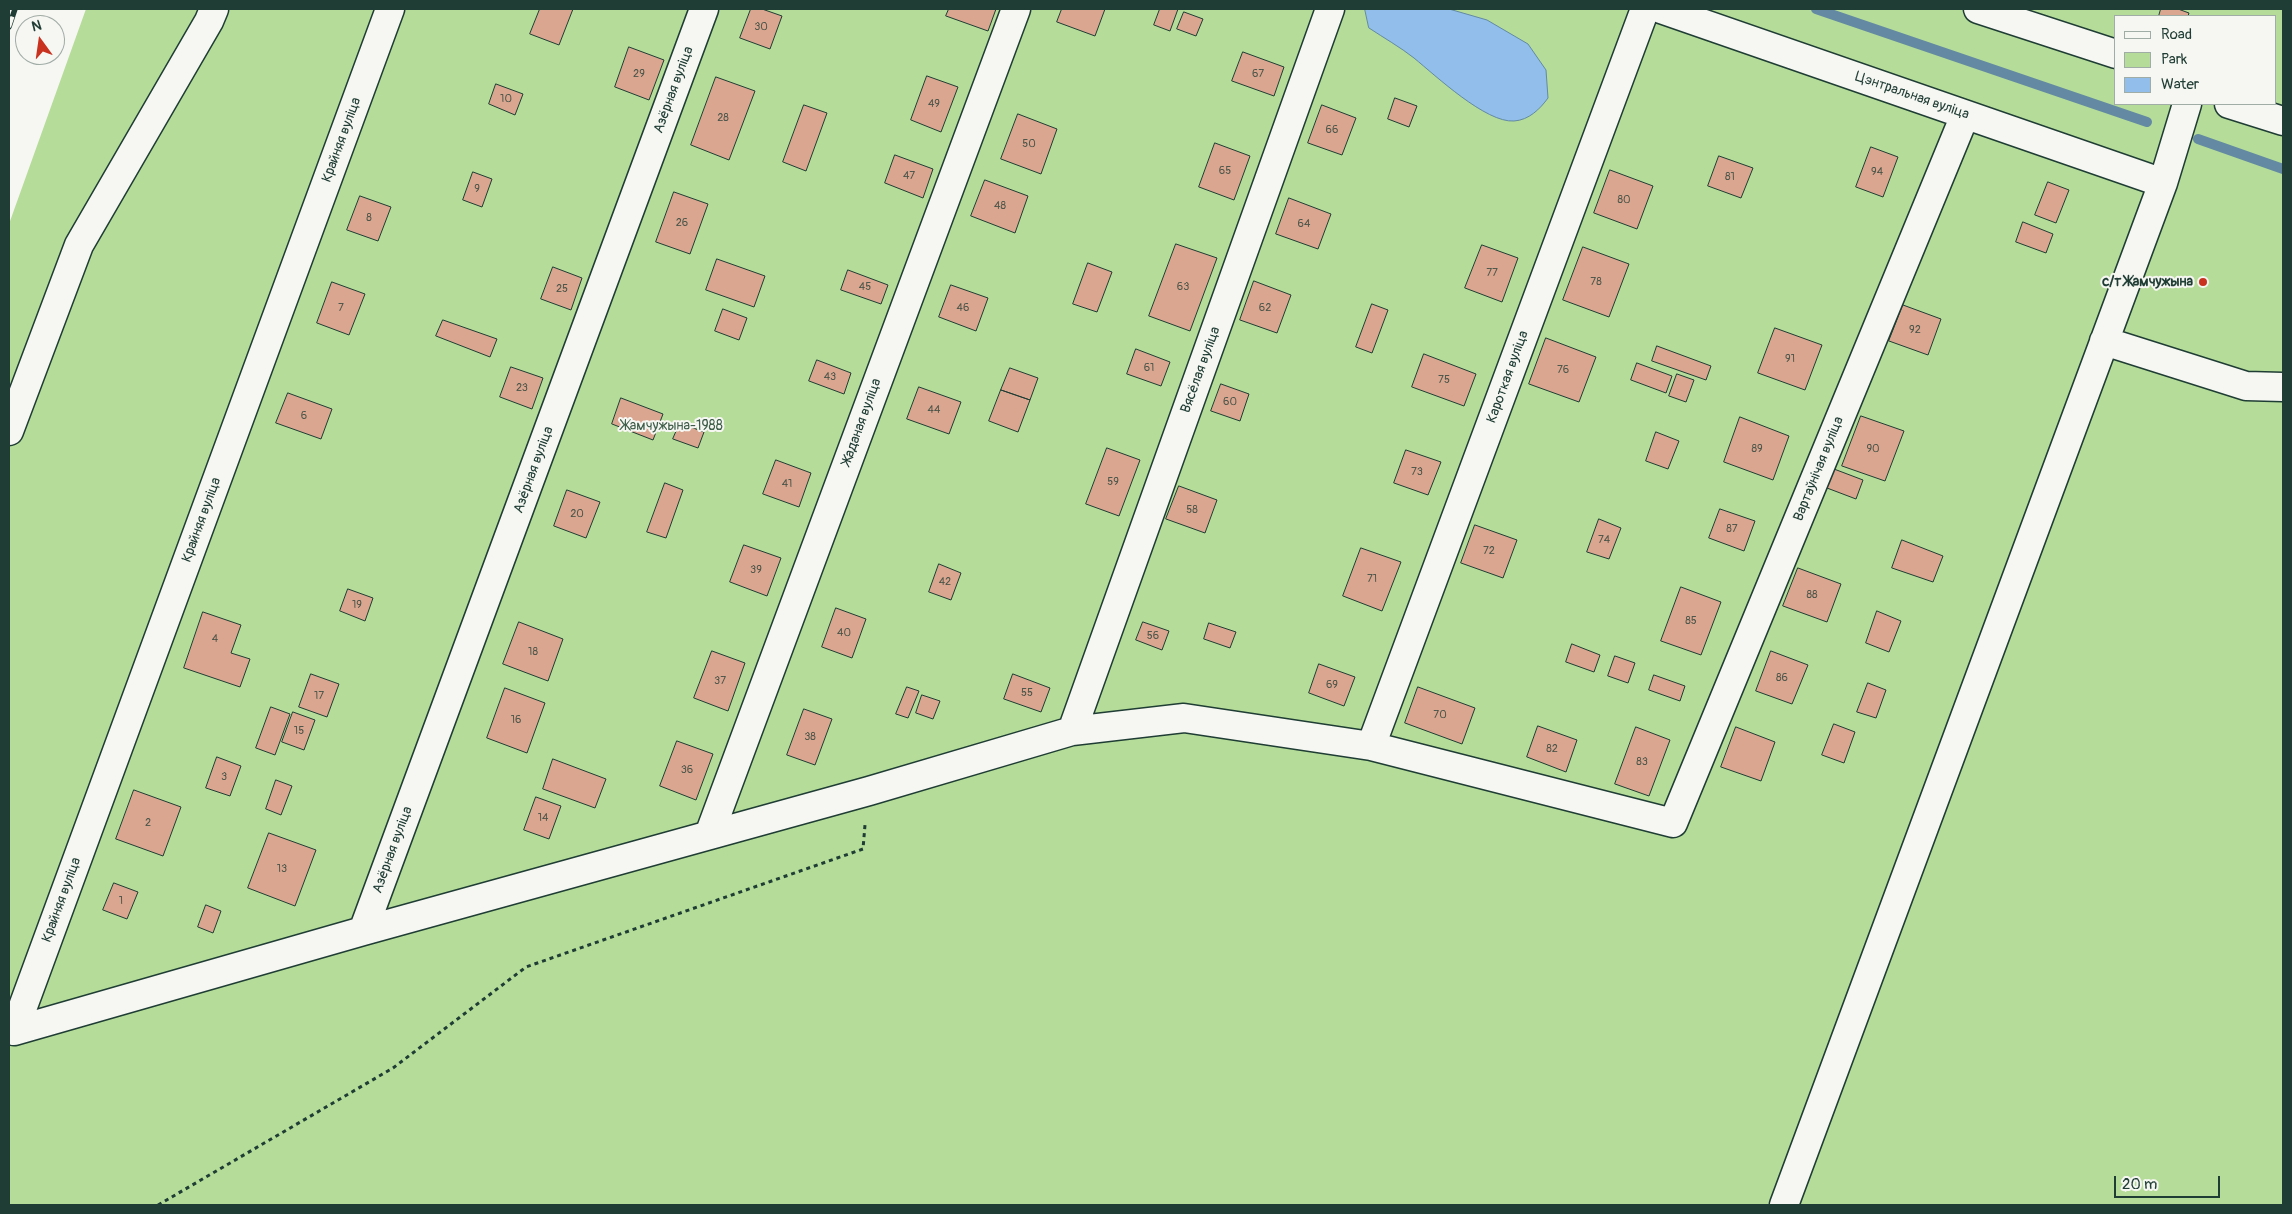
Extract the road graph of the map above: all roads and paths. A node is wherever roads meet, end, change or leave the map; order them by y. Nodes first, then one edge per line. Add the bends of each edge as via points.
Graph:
1 (214, 9) edge
2 (390, 9) edge
3 (704, 9) edge
4 (1016, 9) edge
5 (1330, 9) edge
6 (1645, 9) edge
7 (1661, 9) edge
8 (1978, 9) edge
9 (2114, 53) edge
10 (2187, 105) edge
11 (2232, 105) edge
12 (1965, 115) junction
13 (2283, 121) edge
14 (2163, 183) junction
15 (2104, 340) junction
16 (2283, 387) edge
17 (9, 431) edge
18 (1072, 731) junction
19 (1371, 746) junction
20 (709, 835) junction
21 (863, 849) dead end
22 (363, 931) junction
23 (158, 1205) edge
24 (1784, 1205) edge

1 - 17 street via 79,245
2 - 22 street, Крайняя вуліца via 14,1031
3 - 22 street, Азёрная вуліца
4 - 20 street, Жаданая вуліца
5 - 18 street, Вясёлая вуліца
6 - 19 street, Кароткая вуліца
7 - 12 street, Цэнтральная вуліца
8 - 9 street
10 - 14 street
11 - 13 street
12 - 14 street, Цэнтральная вуліца
12 - 19 street, Вартаўнічая вуліца via 1672,823
14 - 15 street
15 - 16 street via 2246,386
15 - 24 street
18 - 19 street via 1184,718
18 - 20 street
20 - 22 street
21 - 23 path via 526,967 393,1068

